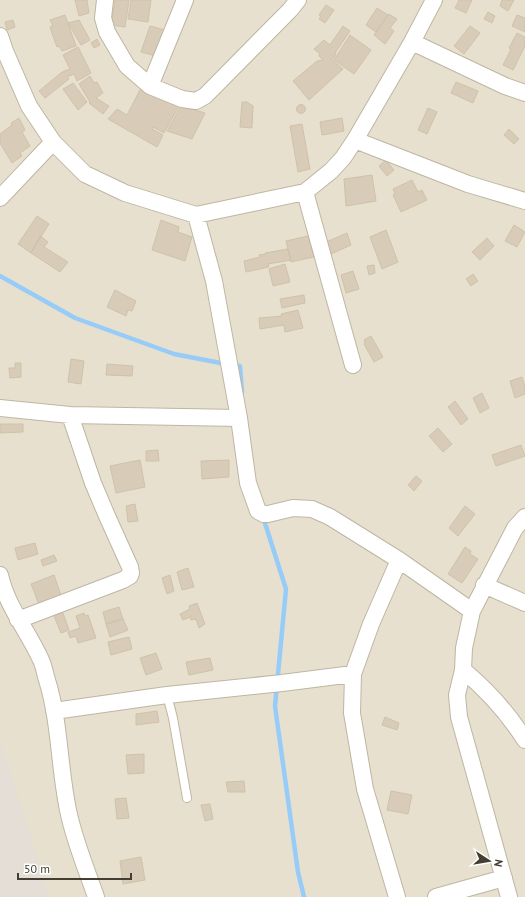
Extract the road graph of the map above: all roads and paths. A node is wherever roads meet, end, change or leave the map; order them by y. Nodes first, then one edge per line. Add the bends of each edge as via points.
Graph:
1 (105, 0) edge
2 (185, 0) edge
3 (298, 0) edge
4 (434, 0) edge
5 (412, 42) junction
6 (2, 47) edge
7 (150, 86) junction
8 (525, 93) edge
9 (355, 140) junction
10 (53, 142) junction
11 (305, 192) junction
12 (0, 198) edge
13 (525, 201) edge
14 (196, 214) junction
15 (353, 365) dead end
16 (0, 408) edge
17 (70, 415) junction
18 (238, 418) junction
19 (525, 517) edge
20 (399, 560) junction
21 (0, 575) edge
22 (484, 585) junction
23 (525, 603) edge
24 (472, 610) junction
25 (18, 620) junction
26 (463, 670) junction
27 (353, 674) junction
28 (167, 695) junction
29 (54, 711) junction
30 (525, 740) edge
31 (187, 798) dead end
32 (504, 878) junction
33 (96, 897) edge
34 (396, 897) edge
35 (436, 897) edge
36 (510, 897) edge

1 - 7 street via 103,18 107,32 127,66
2 - 7 street
3 - 7 street via 205,96 196,101 182,99
4 - 5 street
5 - 8 street
5 - 9 street
6 - 10 street via 29,106
9 - 11 street via 331,171
9 - 13 street via 468,184
10 - 12 street
10 - 14 street via 85,174 125,193
11 - 14 street
11 - 15 street
14 - 18 street via 214,281
16 - 17 street
17 - 18 street
17 - 25 street via 93,483 131,573 123,580
18 - 20 street via 248,483 258,511 268,514 293,508 312,509 330,517
19 - 22 street via 515,528
20 - 24 street
20 - 27 street via 371,624
21 - 25 street via 3,588
22 - 23 street
22 - 24 street
24 - 26 street via 464,648
25 - 29 street via 42,661
26 - 30 street via 481,685 514,722
26 - 32 street via 457,695 459,717
27 - 28 street
27 - 34 street via 352,713 366,789
28 - 29 street
28 - 31 lane via 174,718
29 - 33 street via 68,810
32 - 35 street
32 - 36 street

